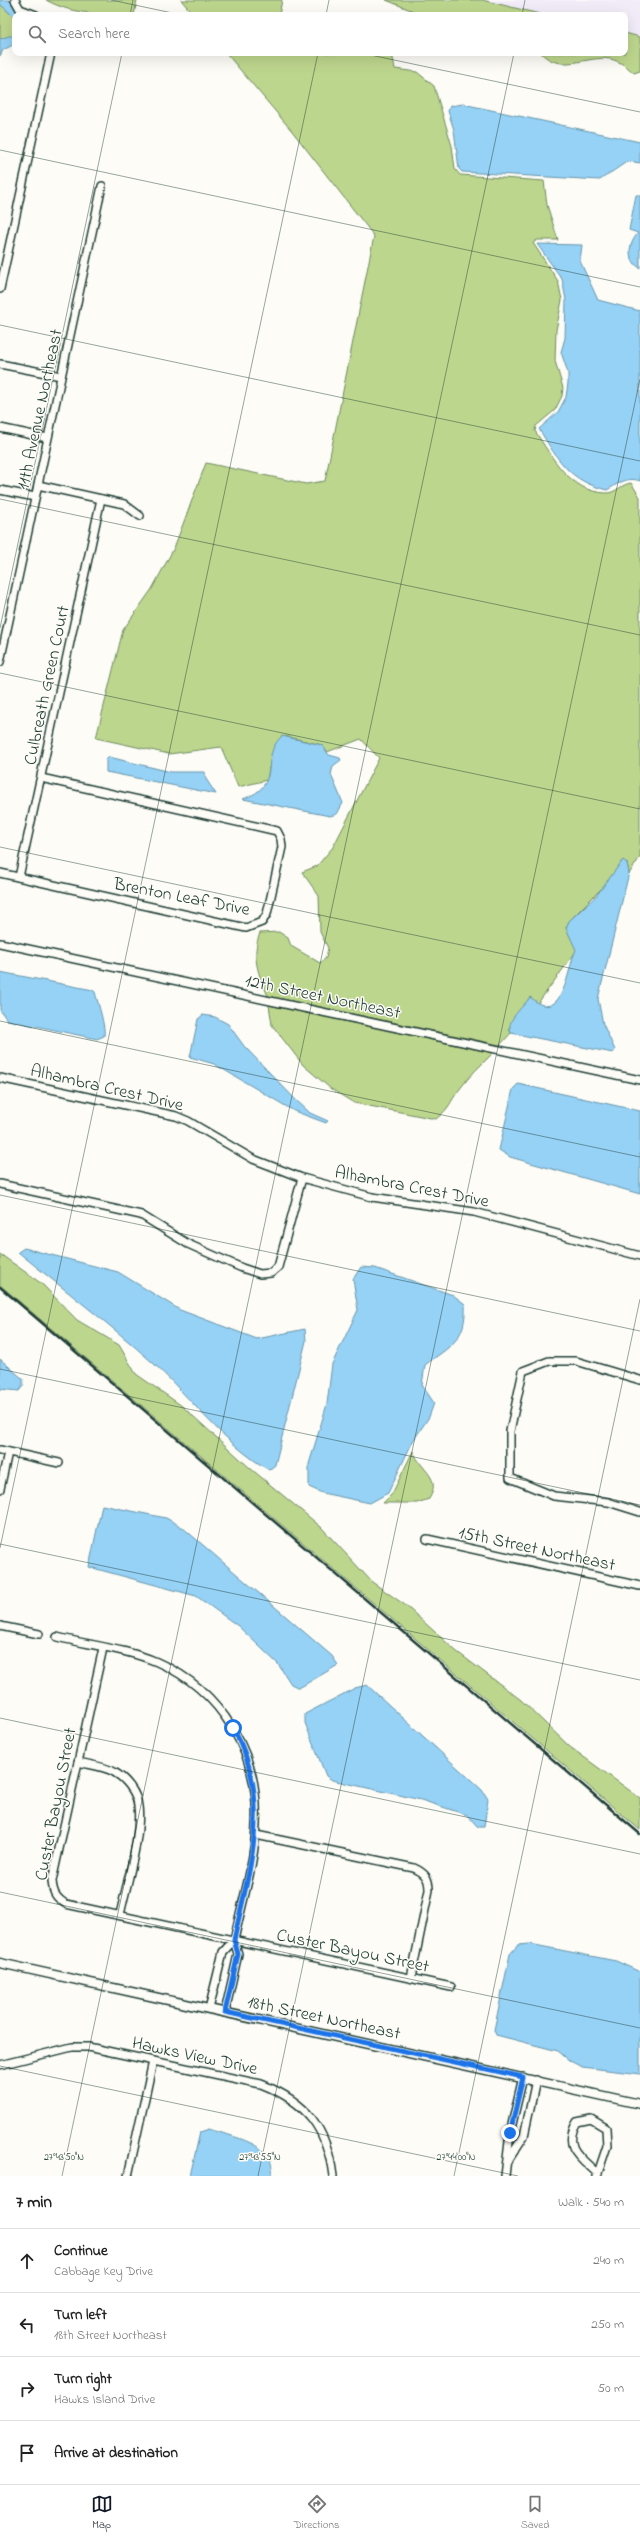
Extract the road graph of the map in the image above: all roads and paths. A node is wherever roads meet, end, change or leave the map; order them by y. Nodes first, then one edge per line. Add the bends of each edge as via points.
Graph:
1 (15, 0) edge
2 (29, 12) edge
3 (51, 56) edge
4 (102, 186) dead end
5 (0, 289) edge
6 (0, 364) edge
7 (61, 376) junction
8 (0, 428) edge
9 (47, 438) junction
10 (38, 485) junction
11 (0, 490) edge
12 (35, 497) junction
13 (101, 499) junction
14 (140, 516) dead end
15 (0, 662) edge
16 (41, 778) junction
17 (0, 873) edge
18 (19, 877) junction
19 (0, 943) edge
20 (0, 1078) edge
21 (640, 1080) edge
22 (302, 1178) junction
23 (0, 1184) edge
24 (640, 1256) edge
25 (640, 1380) edge
26 (0, 1450) edge
27 (8, 1452) junction
28 (58, 1463) dead end
29 (0, 1489) edge
30 (640, 1512) edge
31 (427, 1539) dead end
32 (640, 1586) edge
33 (0, 1626) edge
34 (39, 1634) dead end
35 (57, 1638) dead end
36 (103, 1648) junction
37 (78, 1762) junction
38 (256, 1835) junction
39 (120, 1915) junction
40 (234, 1940) junction
41 (0, 1964) edge
42 (411, 1978) junction
43 (451, 1987) dead end
44 (210, 2009) junction
45 (225, 2012) junction
46 (153, 2061) junction
47 (0, 2065) edge
48 (523, 2077) junction
49 (536, 2080) junction
50 (640, 2104) edge
51 (508, 2161) junction
52 (597, 2175) edge
53 (128, 2176) edge
54 (333, 2176) edge
55 (505, 2176) edge

1 - 2 street via 20,8
3 - 5 street
4 - 7 street, 11th Avenue Northeast
6 - 7 street
7 - 9 street, 11th Avenue Northeast
8 - 9 street
9 - 10 street, 11th Avenue Northeast
10 - 12 street, 11th Avenue Northeast
10 - 13 street
11 - 12 street
12 - 15 street, 11th Avenue Northeast
13 - 14 street via 124,504
13 - 16 street, Culbreath Green Court
16 - 18 street, Culbreath Green Court
16 - 18 street, Brenton Leaf Drive via 277,831 282,847 262,922 246,928
17 - 18 street, Brenton Leaf Drive
19 - 21 street, 12th Street Northeast
20 - 22 street, Alhambra Crest Drive via 176,1116 253,1159
22 - 23 street via 278,1267 271,1273 260,1274 210,1255 141,1215
22 - 24 street, Alhambra Crest Drive via 372,1197 481,1214
25 - 30 street via 576,1361 549,1361 523,1371 510,1430 510,1478 554,1496 608,1502
26 - 27 street
27 - 28 street
27 - 29 street
31 - 32 street, 15th Street Northeast
33 - 34 street
35 - 36 street
36 - 37 street, Custer Bayou Street
36 - 38 street via 148,1659 177,1672 200,1689 220,1709 243,1745 252,1770 256,1801
37 - 39 street via 113,1771 129,1785 138,1805 139,1823
37 - 39 street, Custer Bayou Street via 52,1891 57,1899 66,1904
38 - 40 street
38 - 42 street via 414,1868 424,1873 429,1880 429,1890
39 - 40 street, Custer Bayou Street
40 - 42 street, Custer Bayou Street
40 - 44 street via 223,1952
40 - 45 street via 238,1954
41 - 44 street, 18th Street Northeast
42 - 43 street, Custer Bayou Street
44 - 45 street, 18th Street Northeast
45 - 48 street, 18th Street Northeast
46 - 47 street, Hawks View Drive via 80,2046
46 - 53 street
46 - 54 street, Hawks View Drive via 262,2084 281,2092 301,2106 318,2124 330,2155
48 - 49 street, 18th Street Northeast
48 - 51 street via 510,2133
49 - 50 street, 18th Street Northeast
49 - 51 street via 524,2136
51 - 55 street
52 - 52 street via 572,2146 570,2134 577,2122 592,2119 606,2128 607,2146

